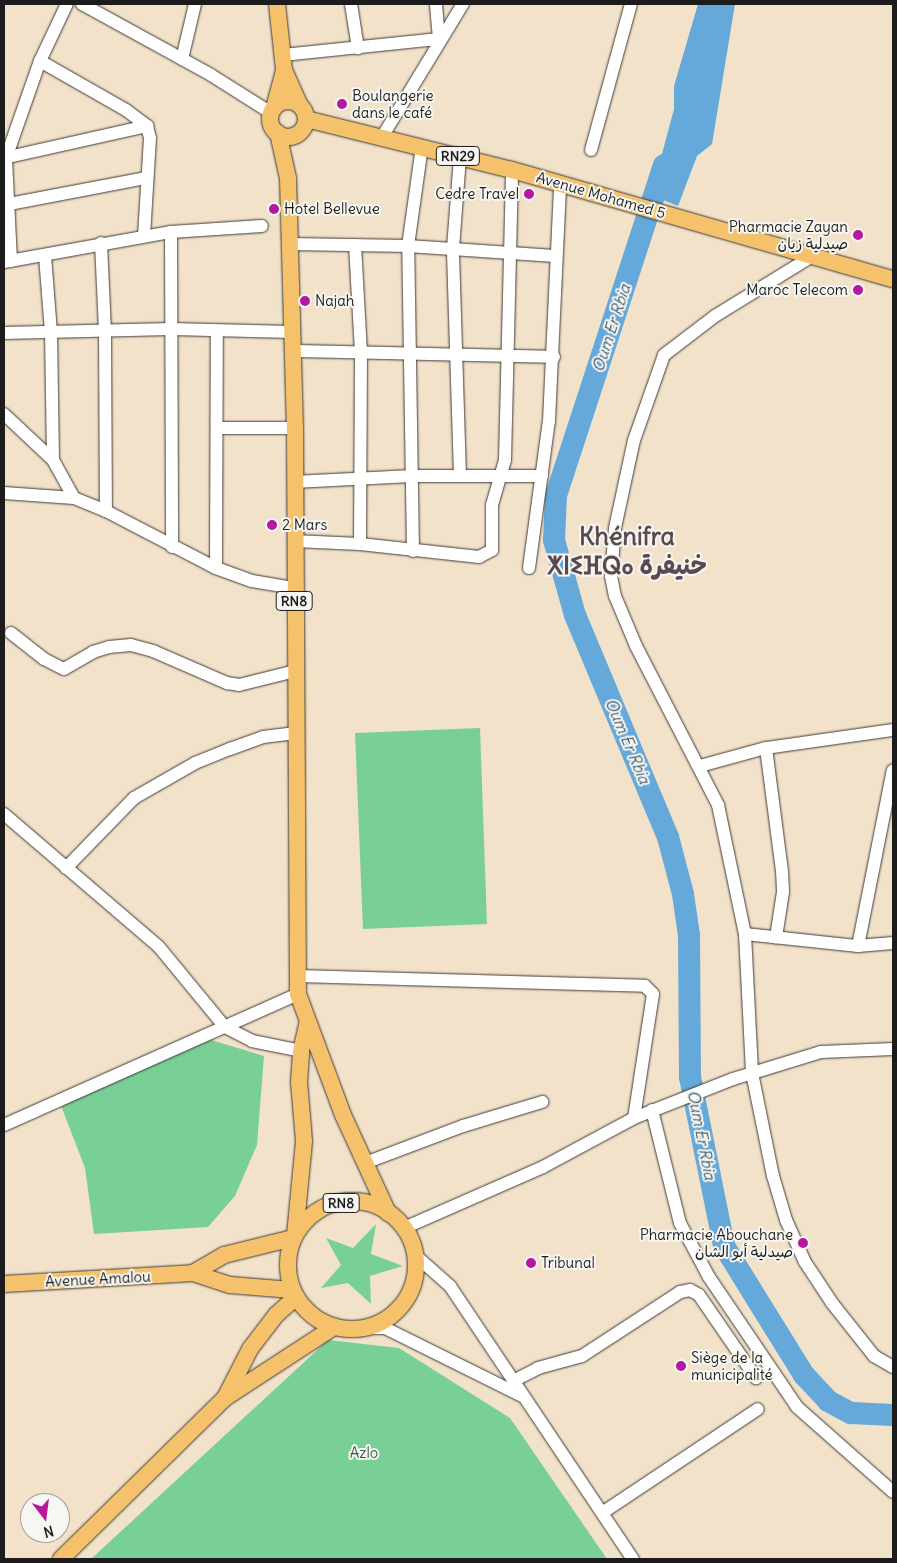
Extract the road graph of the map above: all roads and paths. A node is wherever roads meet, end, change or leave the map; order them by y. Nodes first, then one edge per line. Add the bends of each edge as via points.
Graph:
1 (67, 4) edge
2 (82, 4) edge
3 (195, 4) edge
4 (277, 4) edge
5 (351, 4) edge
6 (436, 4) edge
7 (464, 4) edge
8 (631, 4) edge
9 (439, 39) junction
10 (358, 48) junction
11 (182, 59) junction
12 (40, 61) junction
13 (284, 62) junction
14 (272, 111) junction
15 (301, 119) junction
16 (147, 126) junction
17 (278, 133) junction
18 (382, 136) junction
19 (422, 146) junction
20 (591, 150) dead end
21 (460, 157) junction
22 (5, 158) edge
23 (512, 170) junction
24 (146, 178) junction
25 (288, 178) junction
26 (560, 184) junction
27 (6, 205) edge
28 (262, 226) dead end
29 (171, 232) junction
30 (144, 236) junction
31 (101, 243) junction
32 (290, 244) junction
33 (356, 245) junction
34 (408, 246) junction
35 (453, 248) junction
36 (508, 252) junction
37 (814, 255) junction
38 (45, 256) junction
39 (556, 256) junction
40 (7, 261) edge
41 (893, 279) edge
42 (171, 329) junction
43 (51, 332) junction
44 (105, 332) junction
45 (217, 332) junction
46 (292, 332) junction
47 (4, 334) edge
48 (293, 351) junction
49 (410, 352) junction
50 (361, 353) junction
51 (458, 354) junction
52 (508, 355) junction
53 (554, 357) junction
54 (4, 414) edge
55 (217, 428) junction
56 (295, 428) junction
57 (52, 460) junction
58 (412, 476) junction
59 (460, 476) junction
60 (500, 476) junction
61 (542, 476) junction
62 (362, 480) junction
63 (294, 482) junction
64 (4, 493) edge
65 (74, 498) junction
66 (106, 510) junction
67 (294, 541) junction
68 (360, 544) junction
69 (172, 547) junction
70 (412, 551) junction
71 (216, 568) junction
72 (529, 568) dead end
73 (294, 588) junction
74 (11, 633) dead end
75 (295, 671) junction
76 (893, 730) edge
77 (296, 733) junction
78 (766, 748) junction
79 (700, 766) junction
80 (893, 770) edge
81 (4, 814) edge
82 (66, 868) junction
83 (746, 934) junction
84 (776, 937) junction
85 (893, 943) edge
86 (858, 946) junction
87 (297, 976) junction
88 (298, 994) junction
89 (307, 1024) junction
90 (225, 1026) junction
91 (893, 1049) edge
92 (301, 1051) junction
93 (752, 1072) junction
94 (542, 1102) dead end
95 (656, 1108) junction
96 (634, 1118) junction
97 (4, 1125) edge
98 (365, 1163) junction
99 (388, 1213) junction
100 (404, 1228) junction
101 (294, 1237) junction
102 (415, 1255) junction
103 (192, 1273) junction
104 (4, 1284) edge
105 (294, 1294) junction
106 (334, 1327) junction
107 (362, 1328) junction
108 (893, 1367) edge
109 (756, 1378) dead end
110 (513, 1381) junction
111 (225, 1398) junction
112 (526, 1398) junction
113 (758, 1409) dead end
114 (893, 1492) edge
115 (602, 1513) junction
116 (61, 1559) edge
117 (632, 1559) edge

1 - 12 street
2 - 11 street
3 - 11 street
4 - 13 main road
5 - 10 street
6 - 9 street
7 - 9 street
8 - 20 street
9 - 10 street
9 - 18 street
10 - 13 street
11 - 14 street
12 - 16 street via 126,110
12 - 22 street
13 - 14 main road
13 - 15 main road
14 - 15 main road via 283,102
14 - 17 main road via 271,124
15 - 17 main road via 288,137
15 - 18 main road, Avenue Mohamed 5 / RN29
15 - 25 main road, RN8
16 - 22 street
16 - 24 street via 150,138
17 - 25 main road, RN8
18 - 19 main road, Avenue Mohamed 5 / RN29
19 - 21 main road, Avenue Mohamed 5 / RN29
19 - 34 street
21 - 23 main road, Avenue Mohamed 5 / RN29
21 - 35 street
22 - 27 street
23 - 26 main road, Avenue Mohamed 5 / RN29
23 - 36 street
24 - 27 street
24 - 30 street
25 - 32 main road, RN8
26 - 37 main road, Avenue Mohamed 5 / RN29
26 - 39 street
27 - 40 street
28 - 29 street
29 - 30 street
29 - 42 street
30 - 31 street
31 - 38 street
31 - 44 street
32 - 33 street
32 - 46 main road, RN8
33 - 34 street
33 - 50 street
34 - 35 street
34 - 49 street
35 - 36 street
35 - 51 street
36 - 39 street
36 - 52 street
37 - 41 main road, Avenue Mohamed 5 / RN29
37 - 79 street via 772,278 670,348 659,366 634,440 615,528 611,576 615,596 636,646
38 - 40 street
38 - 43 street
39 - 53 street
42 - 44 street
42 - 45 street
42 - 69 street
43 - 44 street
43 - 47 street
43 - 57 street
44 - 66 street
45 - 46 street
45 - 55 street
46 - 48 main road, RN8
48 - 50 street
48 - 56 main road, RN8
49 - 50 street
49 - 51 street
49 - 58 street
50 - 62 street
51 - 52 street
51 - 59 street
52 - 53 street
52 - 60 street via 505,460
53 - 61 street
54 - 57 street
55 - 56 street
55 - 71 street
56 - 63 main road, RN8
57 - 65 street
58 - 59 street
58 - 62 street
58 - 70 street
59 - 60 street
60 - 61 street
60 - 70 street via 492,505 494,545 489,553 479,557
61 - 72 street
62 - 63 street
62 - 68 street
63 - 67 main road, RN8
64 - 65 street
65 - 66 street
66 - 69 street
67 - 68 street
67 - 73 main road, RN8
68 - 70 street
69 - 71 street
71 - 73 street via 252,581
73 - 75 main road, RN8
74 - 75 street via 49,662 64,669 101,649 131,645 153,651 226,683 239,685
75 - 77 main road, RN8
76 - 78 street
77 - 82 street via 263,737 230,749 195,764 134,798
77 - 87 main road, RN8
78 - 79 street
78 - 84 street via 782,870
79 - 83 street via 724,824 735,897
80 - 86 street
81 - 82 street
82 - 90 street via 158,947
83 - 84 street
83 - 93 street
84 - 86 street
85 - 86 street
87 - 88 main road, RN8
87 - 96 street via 646,986 653,994
88 - 89 main road, RN8
88 - 90 street
89 - 92 main road, RN8
89 - 98 main road, RN8
90 - 92 street via 252,1041
90 - 97 street
91 - 93 street via 821,1052
92 - 101 main road, RN8 via 299,1082 304,1141
93 - 95 street
93 - 108 street via 773,1176 786,1220 805,1262 874,1356
94 - 98 street via 455,1129
95 - 96 street
95 - 114 street via 680,1224 709,1278 797,1406
96 - 100 street via 543,1167
98 - 99 main road, RN8
99 - 100 main road, RN8
99 - 101 main road, RN8 via 372,1205 336,1203 319,1210
100 - 102 main road, RN8
101 - 103 main road via 224,1255
101 - 105 main road, RN8 via 287,1269
102 - 107 main road, RN8 via 415,1275 409,1294 386,1318
102 - 110 street via 450,1286
103 - 104 main road, Avenue Amalou
103 - 105 main road via 230,1285
105 - 106 main road, RN8 via 312,1315
105 - 111 main road via 250,1349
106 - 107 main road, RN8
106 - 111 main road
107 - 112 street via 385,1328
109 - 110 street via 699,1295 690,1290 680,1292 582,1356 538,1368
110 - 112 street
111 - 116 main road
112 - 115 street
113 - 115 street
115 - 117 street

